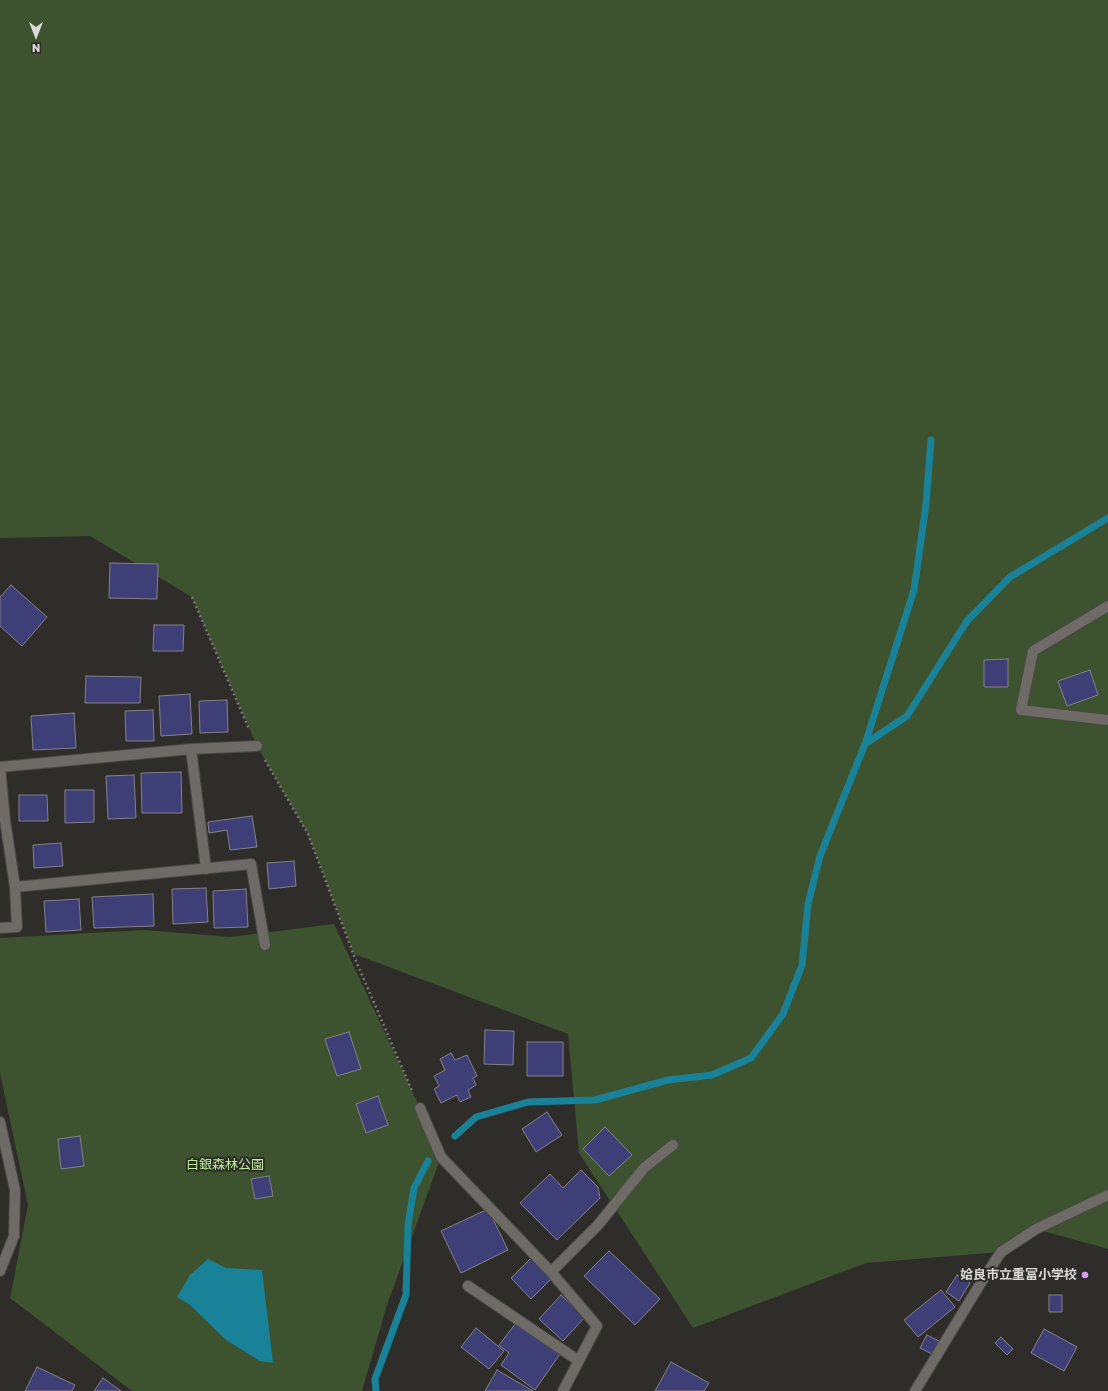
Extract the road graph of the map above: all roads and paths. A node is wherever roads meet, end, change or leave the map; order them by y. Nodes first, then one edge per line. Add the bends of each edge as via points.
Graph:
1 (192, 597) dead end
2 (1108, 606) edge
3 (1108, 720) edge
4 (257, 746) junction
5 (190, 749) junction
6 (0, 767) edge
7 (206, 869) junction
8 (15, 887) junction
9 (0, 928) edge
10 (265, 945) dead end
11 (420, 1108) joint
12 (0, 1122) edge
13 (673, 1144) dead end
14 (1108, 1195) edge
15 (0, 1271) edge
16 (551, 1272) junction
17 (468, 1286) dead end
18 (579, 1361) junction
19 (563, 1391) edge
20 (915, 1391) edge

1 - 4 path
2 - 3 street via 1033,651 1021,710
4 - 5 street
4 - 11 path via 308,834 354,954
5 - 6 street
5 - 7 street
6 - 8 street
7 - 8 street
7 - 10 street via 251,864
8 - 9 street via 17,927
11 - 16 street via 441,1157
12 - 15 street via 15,1190 14,1236
13 - 16 street via 644,1168 598,1225
14 - 20 street via 1036,1230 1002,1252
16 - 18 street via 597,1326
17 - 18 street
18 - 19 street

